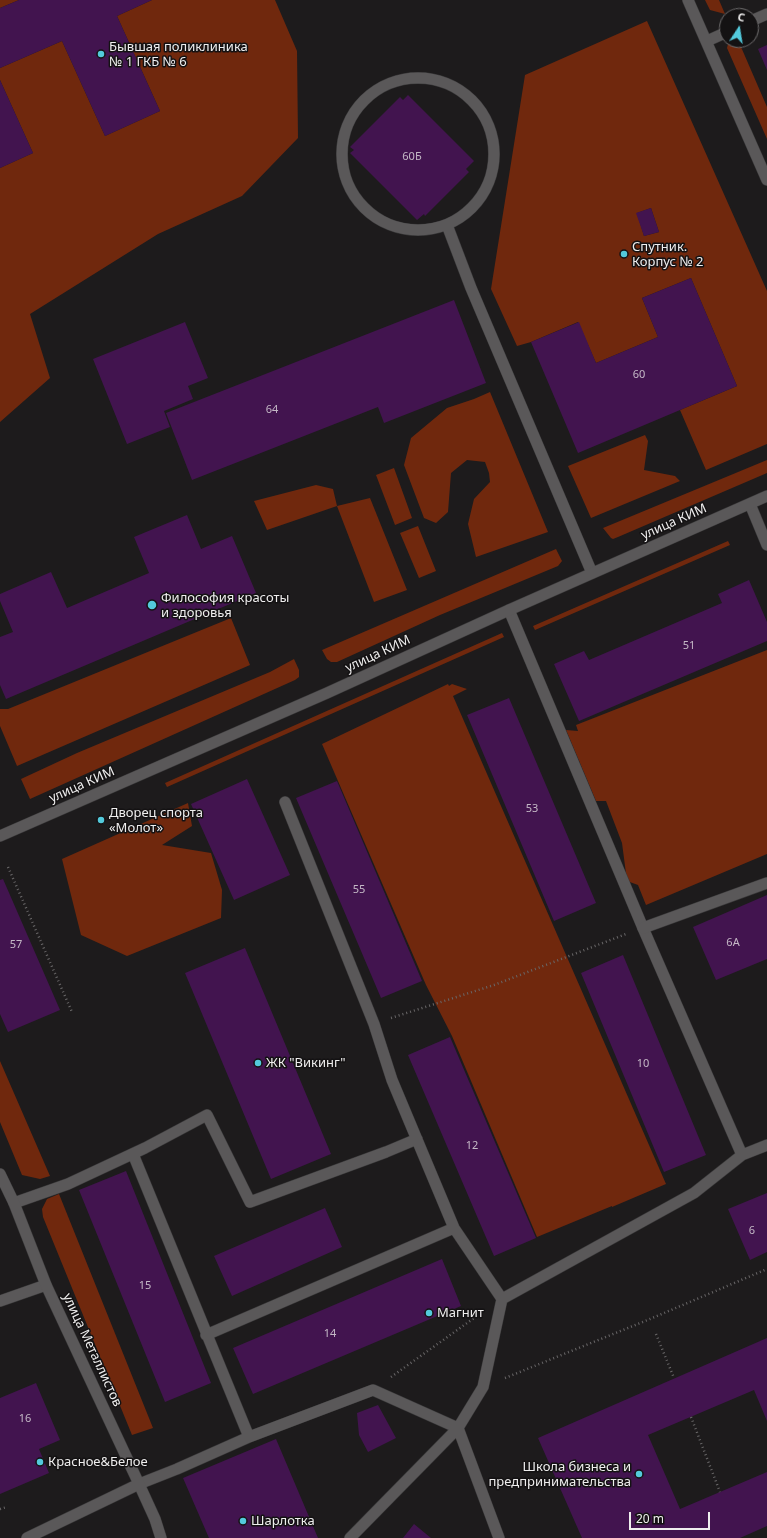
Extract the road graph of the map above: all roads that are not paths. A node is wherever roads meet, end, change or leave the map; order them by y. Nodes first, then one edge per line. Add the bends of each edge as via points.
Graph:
1 (688, 0) edge
2 (719, 36) edge
3 (707, 41) junction
4 (767, 180) edge
5 (447, 225) junction
6 (767, 496) edge
7 (750, 504) junction
8 (767, 545) edge
9 (592, 573) junction
10 (509, 610) junction
11 (285, 802) dead end
12 (0, 836) edge
13 (767, 883) edge
14 (643, 928) junction
15 (417, 1139) junction
16 (767, 1145) edge
17 (133, 1154) junction
18 (742, 1155) junction
19 (0, 1174) edge
20 (14, 1203) junction
21 (454, 1228) junction
22 (46, 1285) junction
23 (502, 1299) junction
24 (0, 1301) edge
25 (206, 1335) junction
26 (458, 1428) junction
27 (249, 1437) junction
28 (140, 1484) junction
29 (27, 1538) edge
30 (161, 1538) edge
31 (350, 1538) edge
32 (499, 1538) edge

1 - 3 street
2 - 3 street
3 - 4 street
5 - 5 street via 469,211 485,190 494,166 493,140 484,116 467,96 445,83 419,78 393,82 370,94 354,112 344,134 342,152 347,182 359,203 377,219 400,228 424,230
5 - 9 street via 471,288
6 - 7 street, улица КИМ
7 - 8 street
7 - 9 street, улица КИМ
9 - 10 street, улица КИМ
10 - 12 street, улица КИМ via 327,693
10 - 14 street
11 - 15 street
13 - 14 street
14 - 18 street
15 - 17 street via 250,1202 207,1115
15 - 21 street
16 - 18 street
17 - 20 street via 68,1184
17 - 25 street
18 - 23 street via 694,1193
19 - 20 street, улица Металлистов
20 - 22 street, улица Металлистов
21 - 23 street
21 - 25 street
22 - 24 street
22 - 28 street, улица Металлистов
23 - 26 street via 483,1387
25 - 27 street
26 - 27 street via 373,1390
26 - 31 street
26 - 32 street
27 - 28 street
28 - 29 street
28 - 30 street, улица Металлистов

